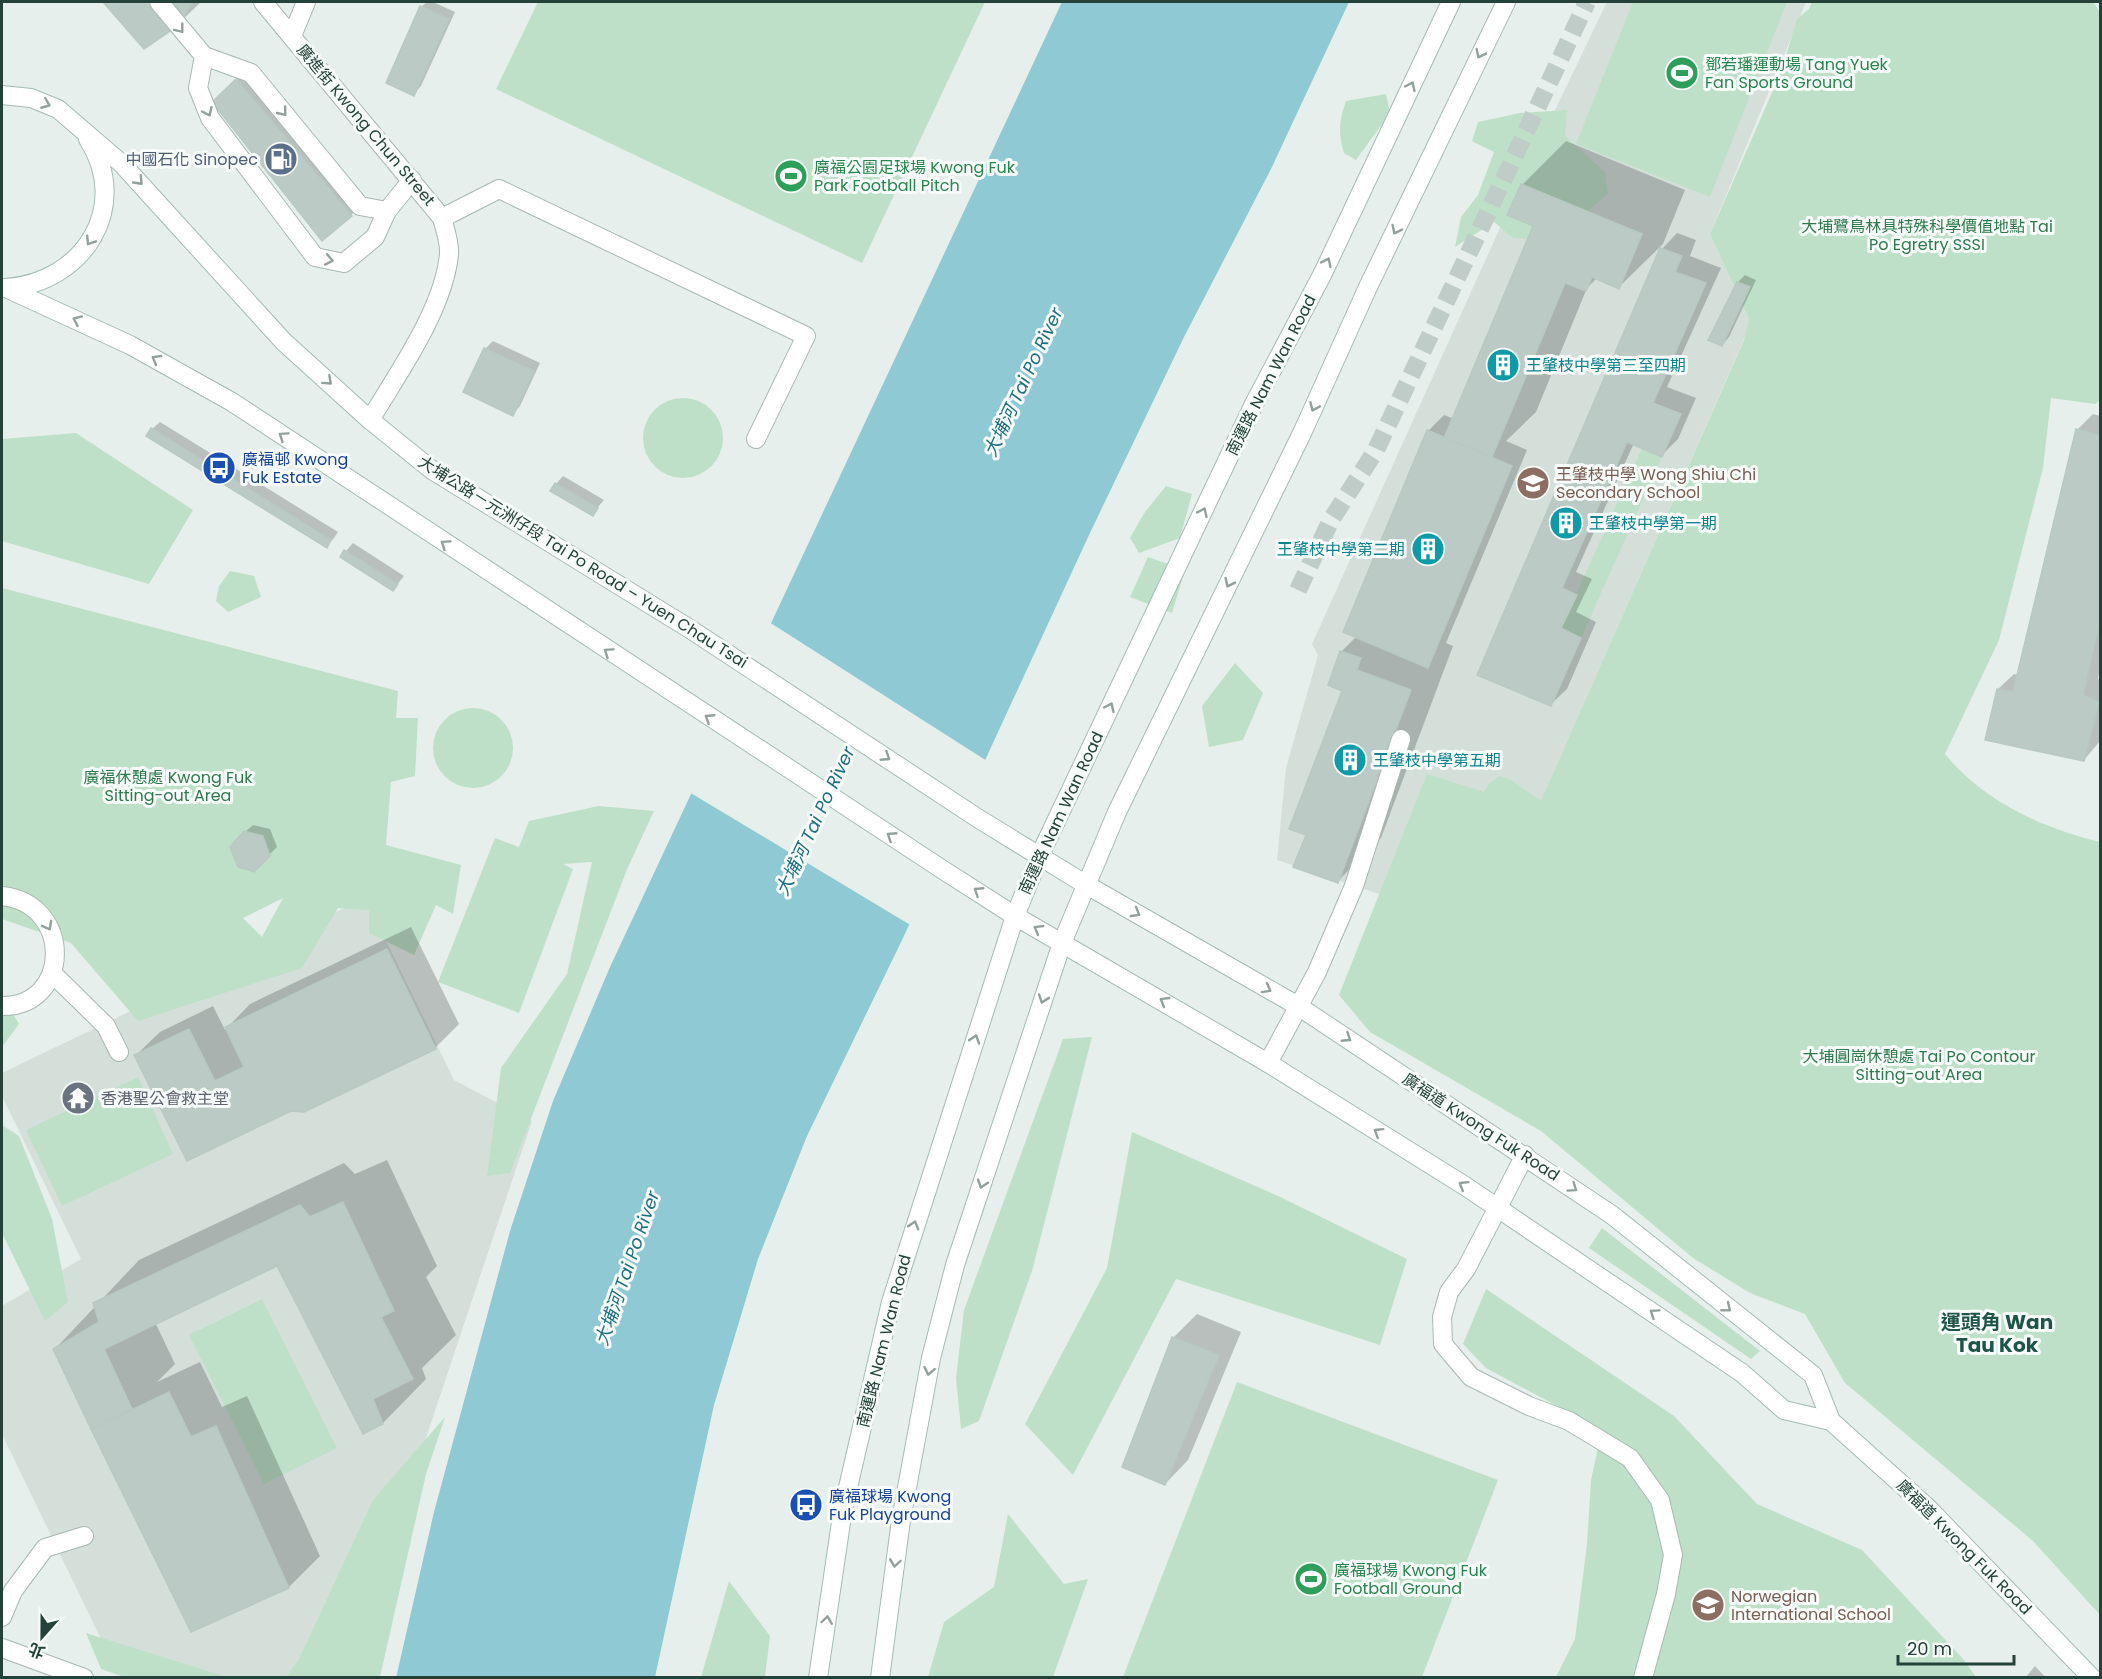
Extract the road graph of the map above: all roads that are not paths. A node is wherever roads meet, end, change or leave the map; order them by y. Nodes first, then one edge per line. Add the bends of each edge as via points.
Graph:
1 (159, 2) edge
2 (263, 2) edge
3 (306, 2) edge
4 (1451, 2) edge
5 (1506, 2) edge
6 (292, 36) junction
7 (204, 56) junction
8 (3, 94) edge
9 (81, 128) junction
10 (412, 180) junction
11 (387, 211) junction
12 (442, 218) junction
13 (4, 287) edge
14 (370, 420) junction
15 (756, 439) dead end
16 (1401, 739) dead end
17 (1040, 855) junction
18 (1085, 884) junction
19 (2, 896) edge
20 (1015, 916) junction
21 (1062, 943) junction
22 (52, 973) junction
23 (2, 1006) edge
24 (1298, 1006) junction
25 (119, 1052) dead end
26 (1268, 1063) junction
27 (1525, 1155) junction
28 (1499, 1208) junction
29 (1831, 1421) junction
30 (84, 1536) dead end
31 (2, 1617) edge
32 (2, 1648) edge
33 (84, 1677) edge
34 (818, 1677) edge
35 (880, 1677) edge
36 (1643, 1677) edge
37 (2092, 1677) edge

1 -> 7 main road
2 - 6 main road, 廣進街 Kwong Chun Street
3 - 6 main road
17 -> 4 main road, 南運路 Nam Wan Road via 1253,406 1323,273
5 -> 18 main road
6 - 10 main road, 廣進街 Kwong Chun Street
7 -> 11 main road via 251,74 360,206
7 -> 11 main road via 198,88 210,118 315,257 344,263 375,237
8 -> 9 main road, 大埔公路－元洲仔段 Tai Po Road – Yuen Chau Tsai via 31,98 58,109
9 -> 13 main road, 大埔公路－元洲仔段 Tai Po Road – Yuen Chau Tsai via 97,152 104,180 104,205 96,231 82,254 65,270 45,281
9 -> 14 main road, 大埔公路－元洲仔段 Tai Po Road – Yuen Chau Tsai via 164,206 284,342
10 - 11 main road
10 - 12 main road, 廣進街 Kwong Chun Street
12 - 14 main road, 廣進街 Kwong Chun Street via 449,253 440,290 421,332
12 - 15 main road via 500,189 806,336
20 -> 13 main road, 大埔公路－元洲仔段 Tai Po Road – Yuen Chau Tsai via 232,402 130,345
14 -> 17 main road, 大埔公路－元洲仔段 Tai Po Road – Yuen Chau Tsai via 432,470 690,629
16 - 24 main road via 1354,886
17 - 18 main road, 大埔公路－元洲仔段 Tai Po Road – Yuen Chau Tsai
17 - 20 main road, 南運路 Nam Wan Road
18 - 21 main road
18 -> 24 main road, 廣福道 Kwong Fuk Road
19 -> 22 main road via 20,899 36,908 47,921 56,956
21 -> 20 main road, 大埔公路－元洲仔段 Tai Po Road – Yuen Chau Tsai
34 -> 20 main road, 南運路 Nam Wan Road via 843,1509 891,1302
26 -> 21 main road, 廣福道 Kwong Fuk Road
21 -> 35 main road via 955,1264 931,1358 901,1520
22 - 23 main road via 27,1000
22 - 25 main road via 106,1026
24 - 26 main road
24 -> 27 main road, 廣福道 Kwong Fuk Road
28 -> 26 main road, 廣福道 Kwong Fuk Road
27 - 28 main road
27 -> 29 main road, 廣福道 Kwong Fuk Road via 1612,1215 1812,1375
29 -> 28 main road, 廣福道 Kwong Fuk Road via 1784,1410 1742,1373
28 - 36 main road via 1449,1292 1442,1317 1443,1344 1471,1377 1569,1421 1630,1458 1660,1500 1673,1554
29 - 37 main road, 廣福道 Kwong Fuk Road via 1928,1508
30 - 31 main road via 45,1548 13,1592
32 - 33 main road

